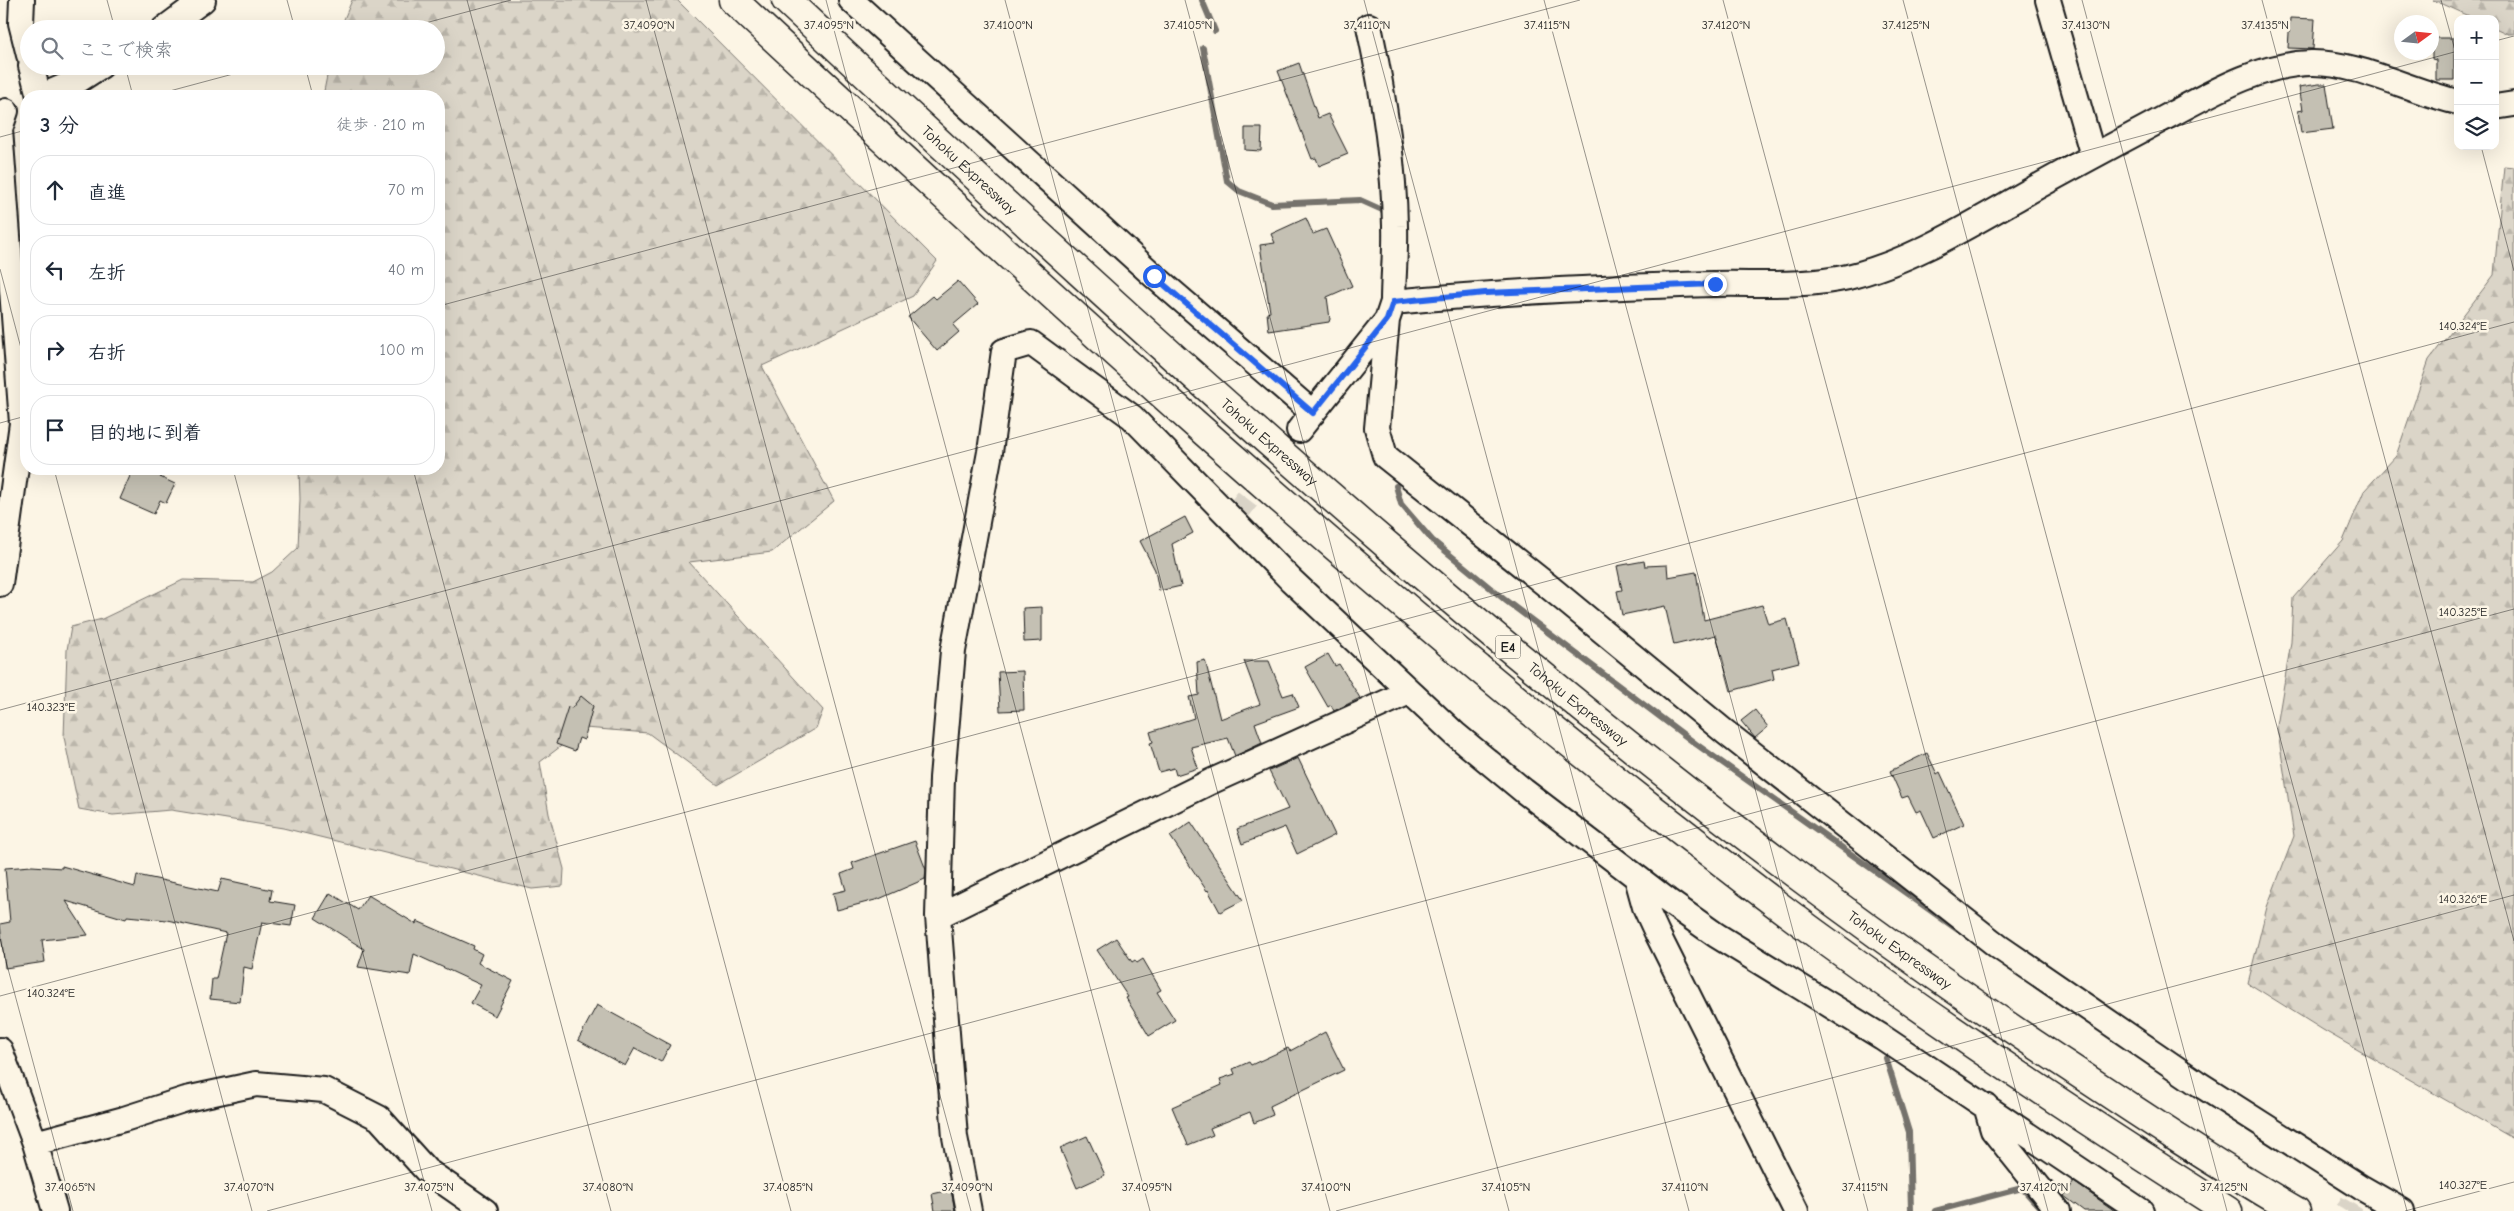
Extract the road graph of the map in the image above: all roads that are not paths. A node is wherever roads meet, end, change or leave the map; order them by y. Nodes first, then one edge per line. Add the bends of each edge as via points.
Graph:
1 (22, 0) edge
2 (203, 0) edge
3 (733, 0) edge
4 (786, 0) edge
5 (851, 0) edge
6 (2048, 0) edge
7 (21, 20) edge
8 (176, 20) edge
9 (1369, 26) dead end
10 (34, 75) edge
11 (87, 75) edge
12 (38, 90) edge
13 (55, 90) edge
14 (2454, 101) edge
15 (2514, 104) edge
16 (2499, 106) edge
17 (11, 108) edge
18 (2094, 156) junction
19 (1397, 306) junction
20 (10, 396) edge
21 (0, 584) edge
22 (1410, 692) junction
23 (1637, 878) junction
24 (938, 916) junction
25 (0, 1050) edge
26 (1986, 1106) junction
27 (35, 1143) junction
28 (55, 1211) edge
29 (485, 1211) edge
30 (969, 1211) edge
31 (1796, 1211) edge
32 (2058, 1211) edge
33 (2141, 1211) edge
34 (2228, 1211) edge
35 (2296, 1211) edge
36 (2402, 1211) edge

1 - 7 street
2 - 8 street
3 - 34 highway, E4 via 1110,347 1347,558 1551,728 1825,940 2082,1119
4 - 35 highway, Tohoku Expressway / E4 via 1137,325 1370,532 1572,700 1772,858 1974,1003 2104,1090
5 - 19 street via 1154,276 1306,422
6 - 18 street
9 - 19 street via 1386,112 1396,228
10 - 12 street
11 - 13 street
14 - 18 street via 2340,67 2314,63 2289,65 2224,87
15 - 16 street
17 - 20 street via 0,129
18 - 19 street via 1958,232 1869,272 1844,278 1792,284 1485,293
19 - 36 street via 1378,428 1385,456 1726,732 1999,947 2357,1196
20 - 21 street via 20,440
22 - 23 street via 1524,791
22 - 24 street via 1210,782
22 - 24 street via 1291,580 1132,417 1031,343 1004,351 990,452 953,651 942,778
23 - 26 street via 1716,935 1882,1037
23 - 31 street via 1657,933
24 - 30 street via 955,1137
25 - 27 street
26 - 32 street via 1993,1130
26 - 33 street
27 - 28 street
27 - 29 street via 186,1099 256,1084 324,1090 379,1118 426,1170

